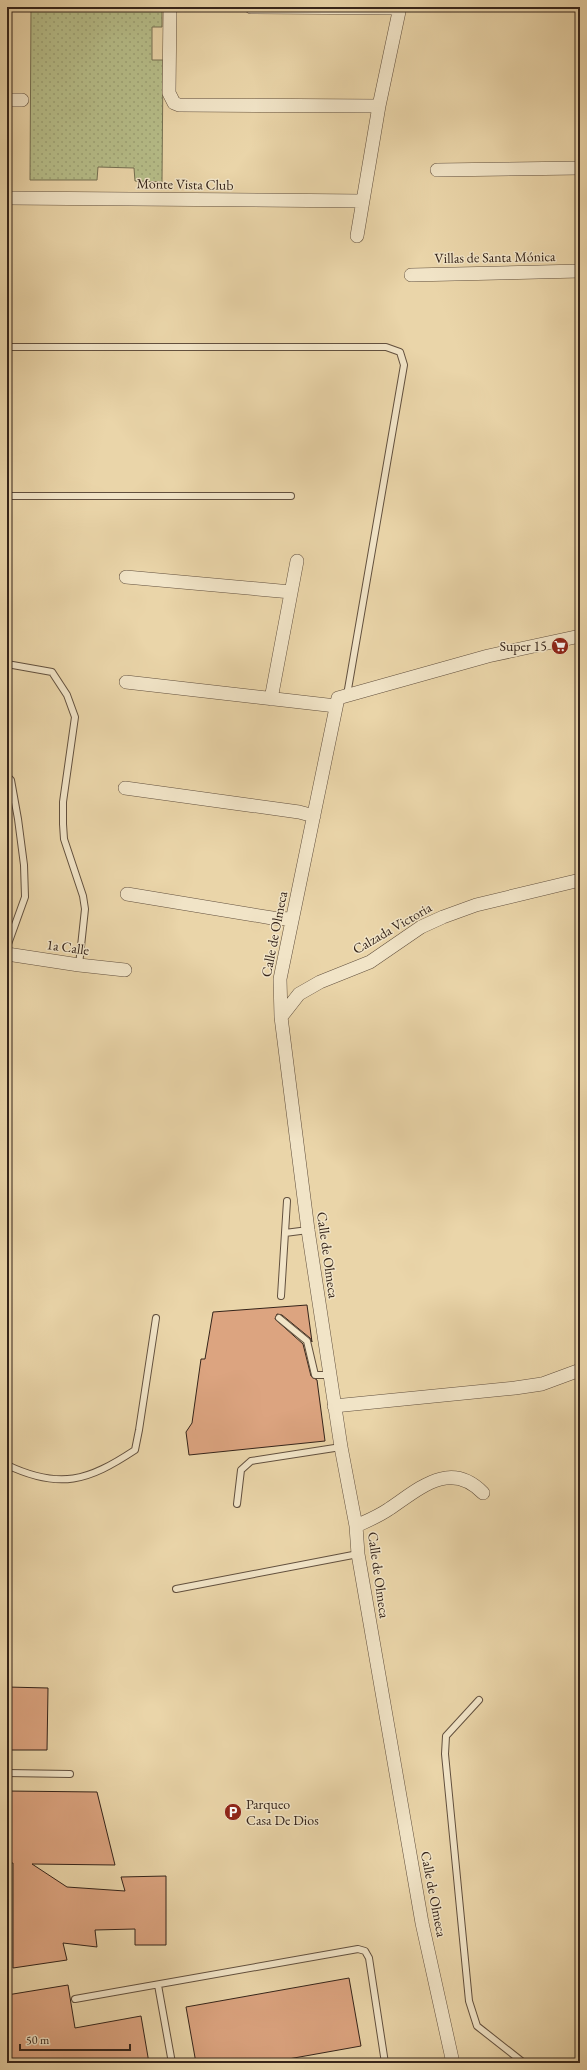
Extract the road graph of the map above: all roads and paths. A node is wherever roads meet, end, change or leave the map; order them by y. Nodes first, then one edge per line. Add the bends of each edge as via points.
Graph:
1 (170, 7) edge
2 (250, 7) edge
3 (399, 8) edge
4 (7, 100) edge
5 (22, 100) dead end
6 (379, 106) junction
7 (580, 168) edge
8 (437, 170) dead end
9 (7, 198) edge
10 (363, 202) junction
11 (357, 236) dead end
12 (580, 271) edge
13 (411, 275) dead end
14 (7, 347) edge
15 (7, 496) edge
16 (291, 496) dead end
17 (297, 561) dead end
18 (126, 577) dead end
19 (291, 592) junction
20 (580, 636) edge
21 (7, 664) edge
22 (126, 682) dead end
23 (348, 695) junction
24 (271, 699) junction
25 (336, 706) junction
26 (7, 776) edge
27 (125, 788) dead end
28 (314, 816) junction
29 (580, 880) edge
30 (127, 894) dead end
31 (292, 919) junction
32 (7, 947) edge
33 (7, 954) edge
34 (79, 965) junction
35 (125, 970) dead end
36 (281, 1017) junction
37 (287, 1201) dead end
38 (308, 1230) junction
39 (285, 1232) junction
40 (281, 1296) dead end
41 (156, 1318) dead end
42 (279, 1318) dead end
43 (580, 1370) edge
44 (330, 1375) junction
45 (334, 1406) junction
46 (340, 1447) junction
47 (7, 1466) edge
48 (483, 1493) dead end
49 (237, 1504) dead end
50 (356, 1526) junction
51 (358, 1554) junction
52 (176, 1589) dead end
53 (478, 1700) dead end
54 (7, 1773) edge
55 (70, 1774) dead end
56 (158, 1985) junction
57 (75, 1999) dead end
58 (172, 2063) edge
59 (385, 2063) edge
60 (453, 2063) edge
61 (524, 2063) edge

1 - 6 street via 169,93 170,99 177,104
2 - 3 street
3 - 6 street
4 - 5 street
6 - 10 street
7 - 8 street
9 - 10 street, Monte Vista Club
10 - 11 street
12 - 13 street, Villas de Santa Mónica
14 - 23 lane via 386,347 400,352 404,365
15 - 16 lane
17 - 19 street
18 - 19 street
19 - 24 street
20 - 23 street via 488,656
21 - 34 lane via 52,672 67,695 74,717 63,802 63,824 64,839 83,896 85,910
22 - 24 street
23 - 25 street via 338,698
24 - 25 street
25 - 28 street, Calle de Olmeca
26 - 32 lane via 11,780 18,819 25,897
27 - 28 street
28 - 31 street, Calle de Olmeca
29 - 36 street, Calzada Victoria via 476,905 443,917 421,928 370,962 320,982 299,994
30 - 31 street via 272,918
31 - 36 street, Calle de Olmeca via 280,978
33 - 34 street, 1a Calle
34 - 35 street, 1a Calle
36 - 38 street, Calle de Olmeca
37 - 39 lane
38 - 39 lane
38 - 44 street, Calle de Olmeca
39 - 40 lane
41 - 47 lane via 135,1450 108,1467 71,1480 40,1477
42 - 44 lane via 307,1341 315,1375
43 - 45 street via 542,1384 515,1388
44 - 45 street, Calle de Olmeca
45 - 46 street, Calle de Olmeca
46 - 49 lane via 251,1460 241,1470
46 - 50 street, Calle de Olmeca
48 - 50 street via 468,1481 454,1478 437,1479 420,1486 381,1513
50 - 51 street, Calle de Olmeca
51 - 52 lane
51 - 60 street, Calle de Olmeca via 422,1923
53 - 61 lane via 446,1736 445,1754 469,2001 477,2026
54 - 55 lane
56 - 57 lane
56 - 58 lane
56 - 59 lane via 358,1949 365,1952 369,1958

